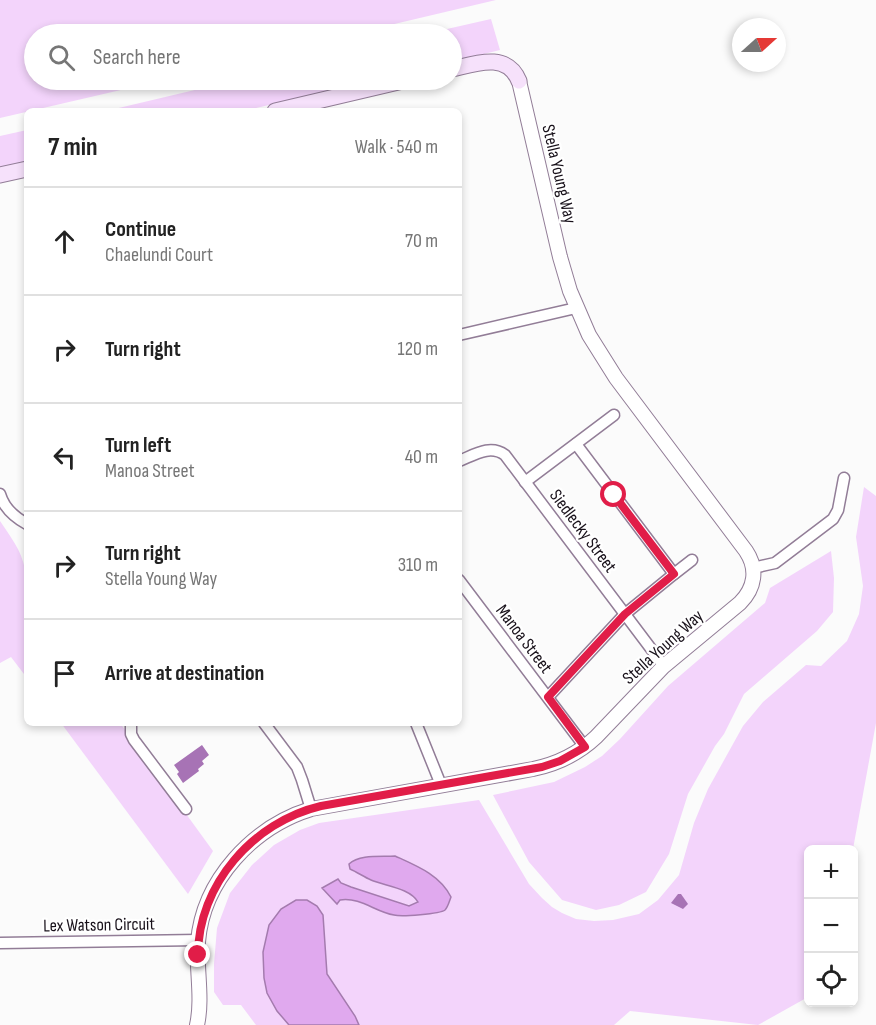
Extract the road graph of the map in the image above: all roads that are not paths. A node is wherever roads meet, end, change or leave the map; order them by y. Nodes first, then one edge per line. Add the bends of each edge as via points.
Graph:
1 (462, 67) edge
2 (519, 81) joint
3 (364, 90) edge
4 (288, 108) edge
5 (24, 170) edge
6 (0, 175) edge
7 (576, 308) junction
8 (462, 334) edge
9 (614, 415) dead end
10 (576, 444) junction
11 (462, 460) edge
12 (844, 478) dead end
13 (525, 482) junction
14 (0, 494) edge
15 (24, 522) edge
16 (692, 560) dead end
17 (753, 568) junction
18 (674, 574) junction
19 (462, 584) edge
20 (625, 614) junction
21 (664, 666) junction
22 (548, 697) junction
23 (131, 726) edge
24 (266, 726) edge
25 (417, 726) edge
26 (585, 747) junction
27 (441, 785) junction
28 (186, 809) dead end
29 (311, 809) junction
30 (199, 940) junction
31 (0, 943) edge
32 (197, 1025) edge

1 - 2 main road via 495,62 510,68
2 - 7 street, Stella Young Way via 560,257
3 - 4 main road
5 - 6 main road
7 - 8 street
7 - 17 street, Stella Young Way via 606,364 746,550
9 - 10 street
10 - 13 street
10 - 18 street
11 - 13 street, Siedlecky Street via 497,450 505,454
12 - 17 street via 838,510 831,521 775,563
13 - 20 street, Siedlecky Street
14 - 15 street via 11,513
16 - 18 street
17 - 21 street, Stella Young Way via 753,584 744,599
18 - 20 street
19 - 22 street, Manoa Street
20 - 21 street, Siedlecky Street
20 - 22 street
21 - 26 street, Stella Young Way
22 - 26 street, Manoa Street
23 - 28 street via 130,734
24 - 29 street via 297,767
25 - 27 street
26 - 27 street, Stella Young Way via 542,767
27 - 29 street, Stella Young Way
29 - 30 street, Stella Young Way via 269,829 228,867 205,907
30 - 31 street, Lex Watson Circuit
30 - 32 street, Stella Young Way

